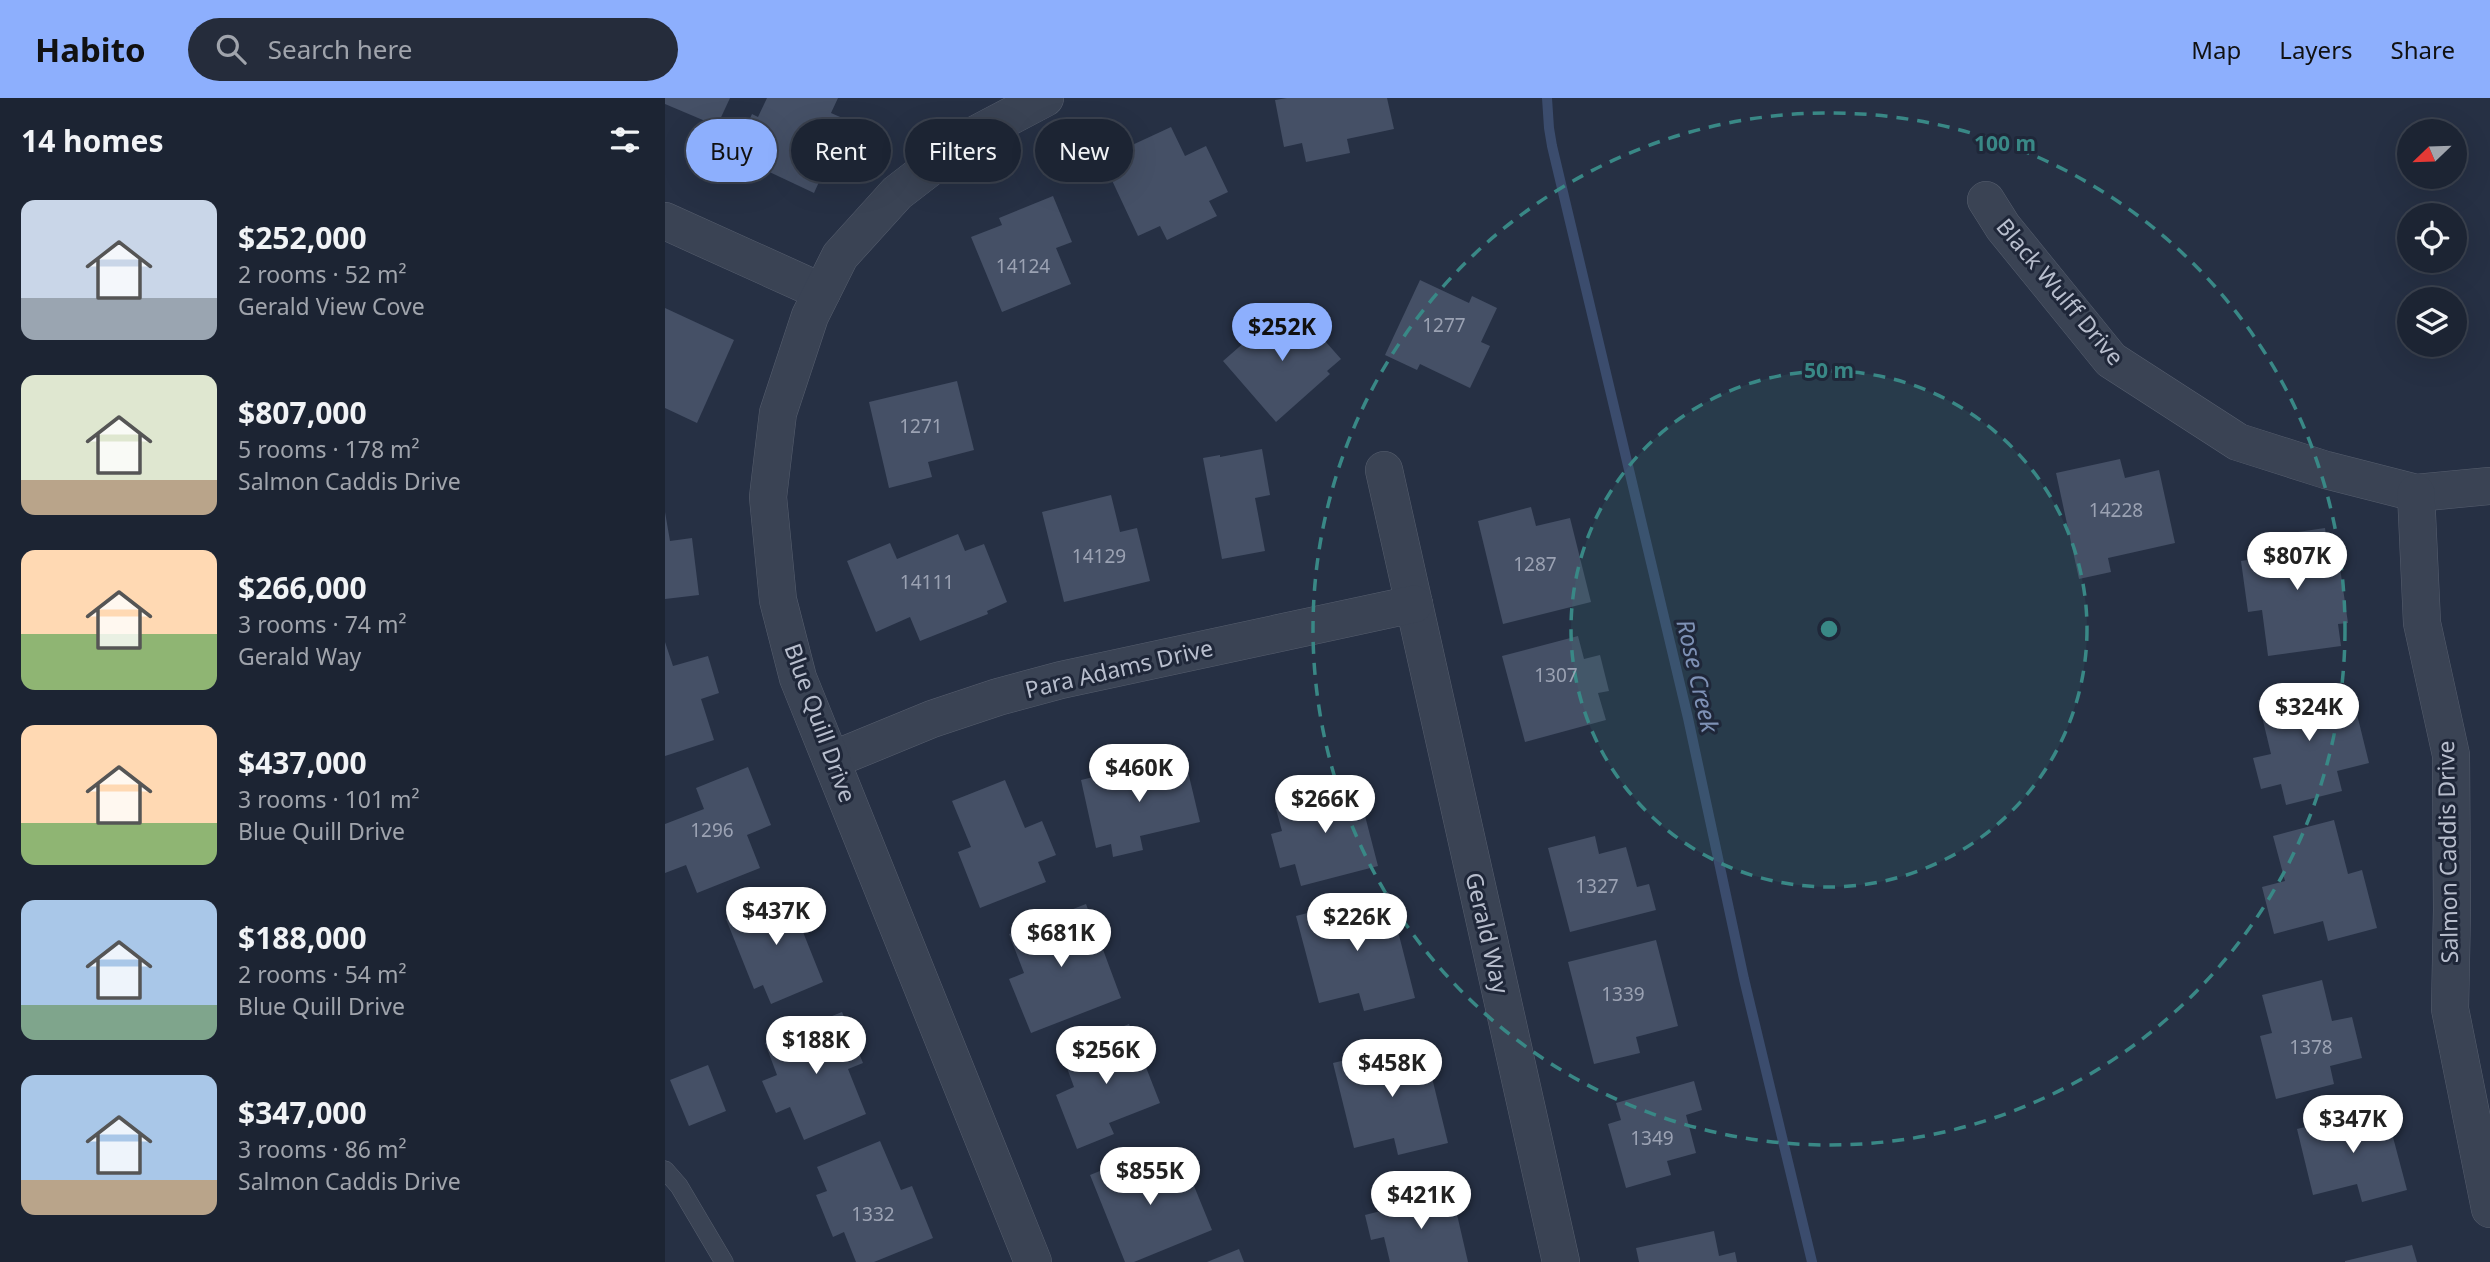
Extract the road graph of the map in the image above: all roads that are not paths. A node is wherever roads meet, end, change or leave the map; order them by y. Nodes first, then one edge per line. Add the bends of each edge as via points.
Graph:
1 (1045, 98) edge
2 (1986, 200) dead end
3 (665, 221) edge
4 (822, 292) junction
5 (1384, 470) dead end
6 (2490, 486) edge
7 (2416, 493) junction
8 (1414, 604) junction
9 (832, 760) junction
10 (665, 1170) edge
11 (2490, 1209) edge
12 (724, 1262) edge
13 (1033, 1262) edge
14 (1561, 1262) edge

1 - 4 street, Blue Quill Drive via 967,139 897,193 840,256
2 - 7 street, Black Wulff Drive via 2111,360 2238,442
3 - 4 street
4 - 9 street, Blue Quill Drive via 778,412 768,497 778,600 798,678
5 - 8 street, Gerald Way
6 - 7 street, Black Wulff Drive
7 - 11 street, Salmon Caddis Drive via 2422,622 2451,755 2450,1009
8 - 9 street, Para Adams Drive via 1061,680 932,719
8 - 14 street, Gerald Way
9 - 13 street, Blue Quill Drive
10 - 12 lane

